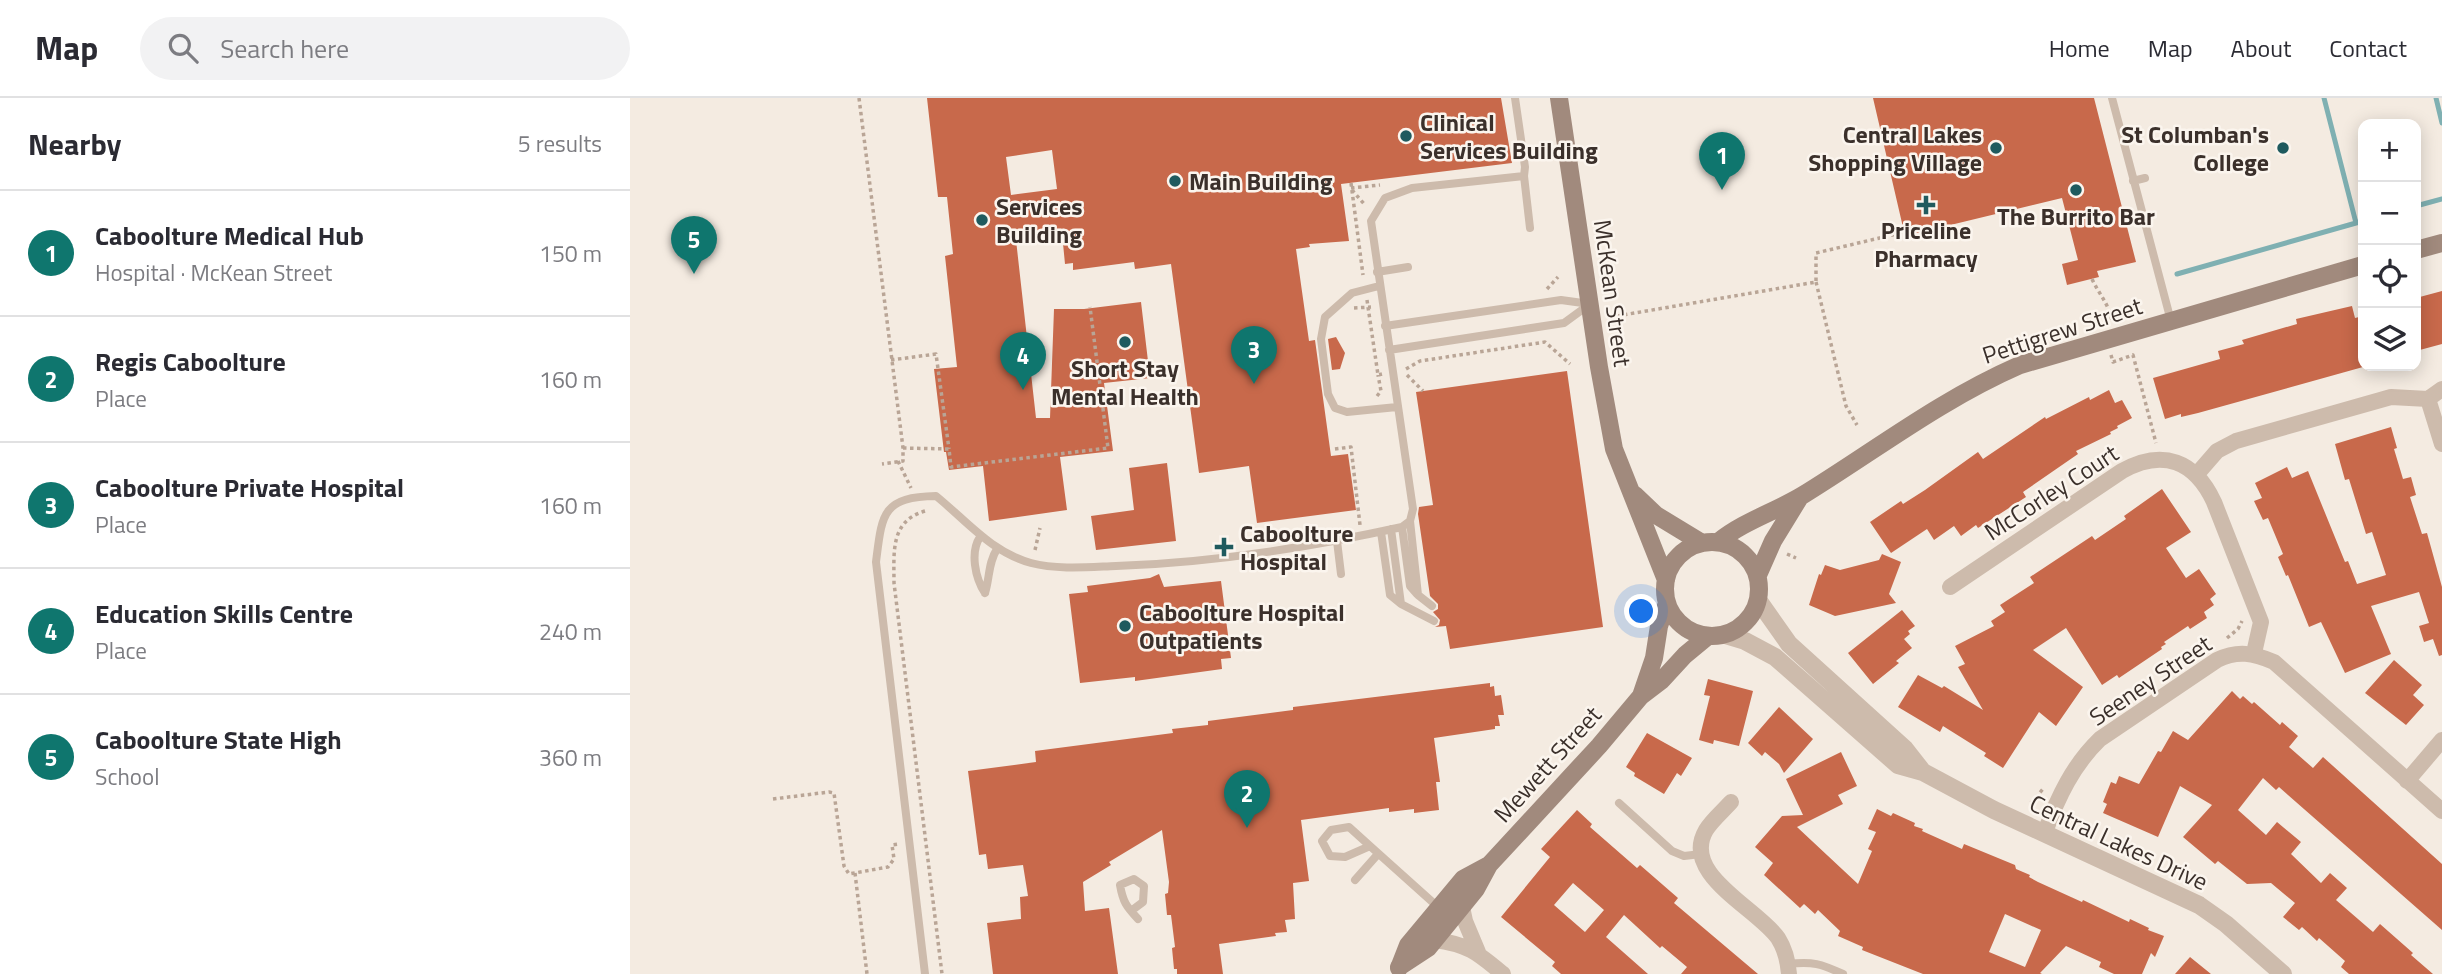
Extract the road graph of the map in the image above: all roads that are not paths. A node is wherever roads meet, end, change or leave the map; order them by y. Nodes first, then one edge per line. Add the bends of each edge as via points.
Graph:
1 (1515, 98) edge
2 (1559, 98) edge
3 (2112, 98) edge
4 (1524, 176) junction
5 (2145, 178) dead end
6 (2133, 181) junction
7 (1531, 228) dead end
8 (2442, 243) edge
9 (2421, 249) edge
10 (2358, 266) edge
11 (1408, 267) dead end
12 (1377, 272) junction
13 (1379, 286) junction
14 (1590, 304) junction
15 (2171, 321) junction
16 (1385, 326) junction
17 (1389, 350) junction
18 (2435, 394) edge
19 (1398, 407) junction
20 (2442, 444) edge
21 (2197, 474) junction
22 (1632, 492) junction
23 (1800, 497) junction
24 (1410, 521) junction
25 (1402, 527) junction
26 (1391, 529) junction
27 (1381, 532) junction
28 (980, 537) junction
29 (1337, 541) junction
30 (1710, 542) junction
31 (997, 549) junction
32 (1341, 574) dead end
33 (1758, 575) junction
34 (1666, 580) junction
35 (1950, 587) dead end
36 (1418, 595) junction
37 (1758, 600) junction
38 (1667, 603) junction
39 (1401, 604) junction
40 (1432, 606) dead end
41 (1434, 621) dead end
42 (1716, 635) junction
43 (2254, 653) junction
44 (1640, 696) junction
45 (2442, 740) edge
46 (1923, 772) junction
47 (2407, 781) junction
48 (1731, 802) dead end
49 (1619, 803) dead end
50 (2442, 811) edge
51 (2045, 832) junction
52 (1370, 846) junction
53 (1378, 854) junction
54 (1701, 854) junction
55 (1489, 865) junction
56 (1355, 880) dead end
57 (1462, 907) junction
58 (1438, 908) junction
59 (1131, 911) dead end
60 (1138, 919) dead end
61 (1434, 940) junction
62 (1478, 952) junction
63 (1788, 969) edge
64 (1396, 971) edge
65 (925, 974) edge
66 (1503, 974) edge
67 (1843, 974) edge
68 (2283, 974) edge

1 - 4 lane
2 - 14 main road, McKean Street
3 - 6 lane
4 - 7 lane
4 - 12 lane via 1412,188 1385,198 1371,220
5 - 6 lane
6 - 15 lane
8 - 9 main road
10 - 15 main road, Pettigrew Street
11 - 12 lane
12 - 13 lane
13 - 16 lane
13 - 19 lane via 1352,293 1325,317 1321,339 1328,394 1335,408 1348,412
14 - 16 lane via 1561,300
14 - 17 lane via 1564,323
14 - 22 main road, McKean Street via 1614,449
15 - 23 main road, Pettigrew Street via 2053,354 1981,382
16 - 17 lane
17 - 19 lane
18 - 20 street
18 - 21 street via 2390,397 2236,441 2217,451
19 - 24 lane via 1413,509
21 - 35 street, McCorley Court via 2155,459 2136,463
21 - 43 street via 2214,502 2256,604 2261,622
22 - 30 main road, McKean Street via 1656,515
22 - 34 main road, McKean Street
23 - 30 main road, Pettigrew Street
23 - 33 main road, Pettigrew Street
24 - 25 lane
24 - 36 lane
25 - 26 lane
25 - 36 lane via 1410,586
26 - 27 lane
26 - 39 lane
27 - 29 lane
27 - 39 lane via 1390,595
28 - 31 lane
28 - 31 lane via 974,546 977,582 985,593 990,560
28 - 65 lane via 936,496 905,498 893,504 879,536 877,572
29 - 31 lane via 1157,565 1073,567 1031,563
29 - 32 lane
30 - 33 main road via 1742,552
30 - 34 main road via 1689,547 1678,556
33 - 37 main road
34 - 38 main road
36 - 40 lane
37 - 42 main road via 1746,622
37 - 46 street, Central Lakes Drive via 1789,644 1905,749
38 - 42 main road via 1683,626 1695,633
38 - 44 main road, Mewett Street
39 - 41 lane
42 - 44 main road, Mewett Street via 1685,655
42 - 46 street, Central Lakes Drive via 1754,645 1774,657 1898,765
43 - 47 street via 2289,674
43 - 51 street, Seeney Street via 2217,660 2100,739 2071,774
44 - 55 main road, Mewett Street
45 - 47 street
46 - 51 street, Central Lakes Drive
47 - 50 street
48 - 54 street via 1706,830
49 - 54 lane via 1672,851 1684,856
51 - 68 street, Central Lakes Drive via 2199,905
52 - 52 lane via 1345,857 1330,856 1322,841 1331,830 1349,827
52 - 53 lane
53 - 56 lane
53 - 58 lane
54 - 63 street via 1711,877 1777,938
55 - 57 main road, Mewett Street
55 - 58 main road, Mewett Street via 1463,879
57 - 61 main road, Mewett Street
57 - 62 street
58 - 64 main road, Mewett Street via 1408,945
59 - 60 lane
61 - 62 street
61 - 64 main road, Mewett Street
62 - 66 street
63 - 67 lane via 1809,961

